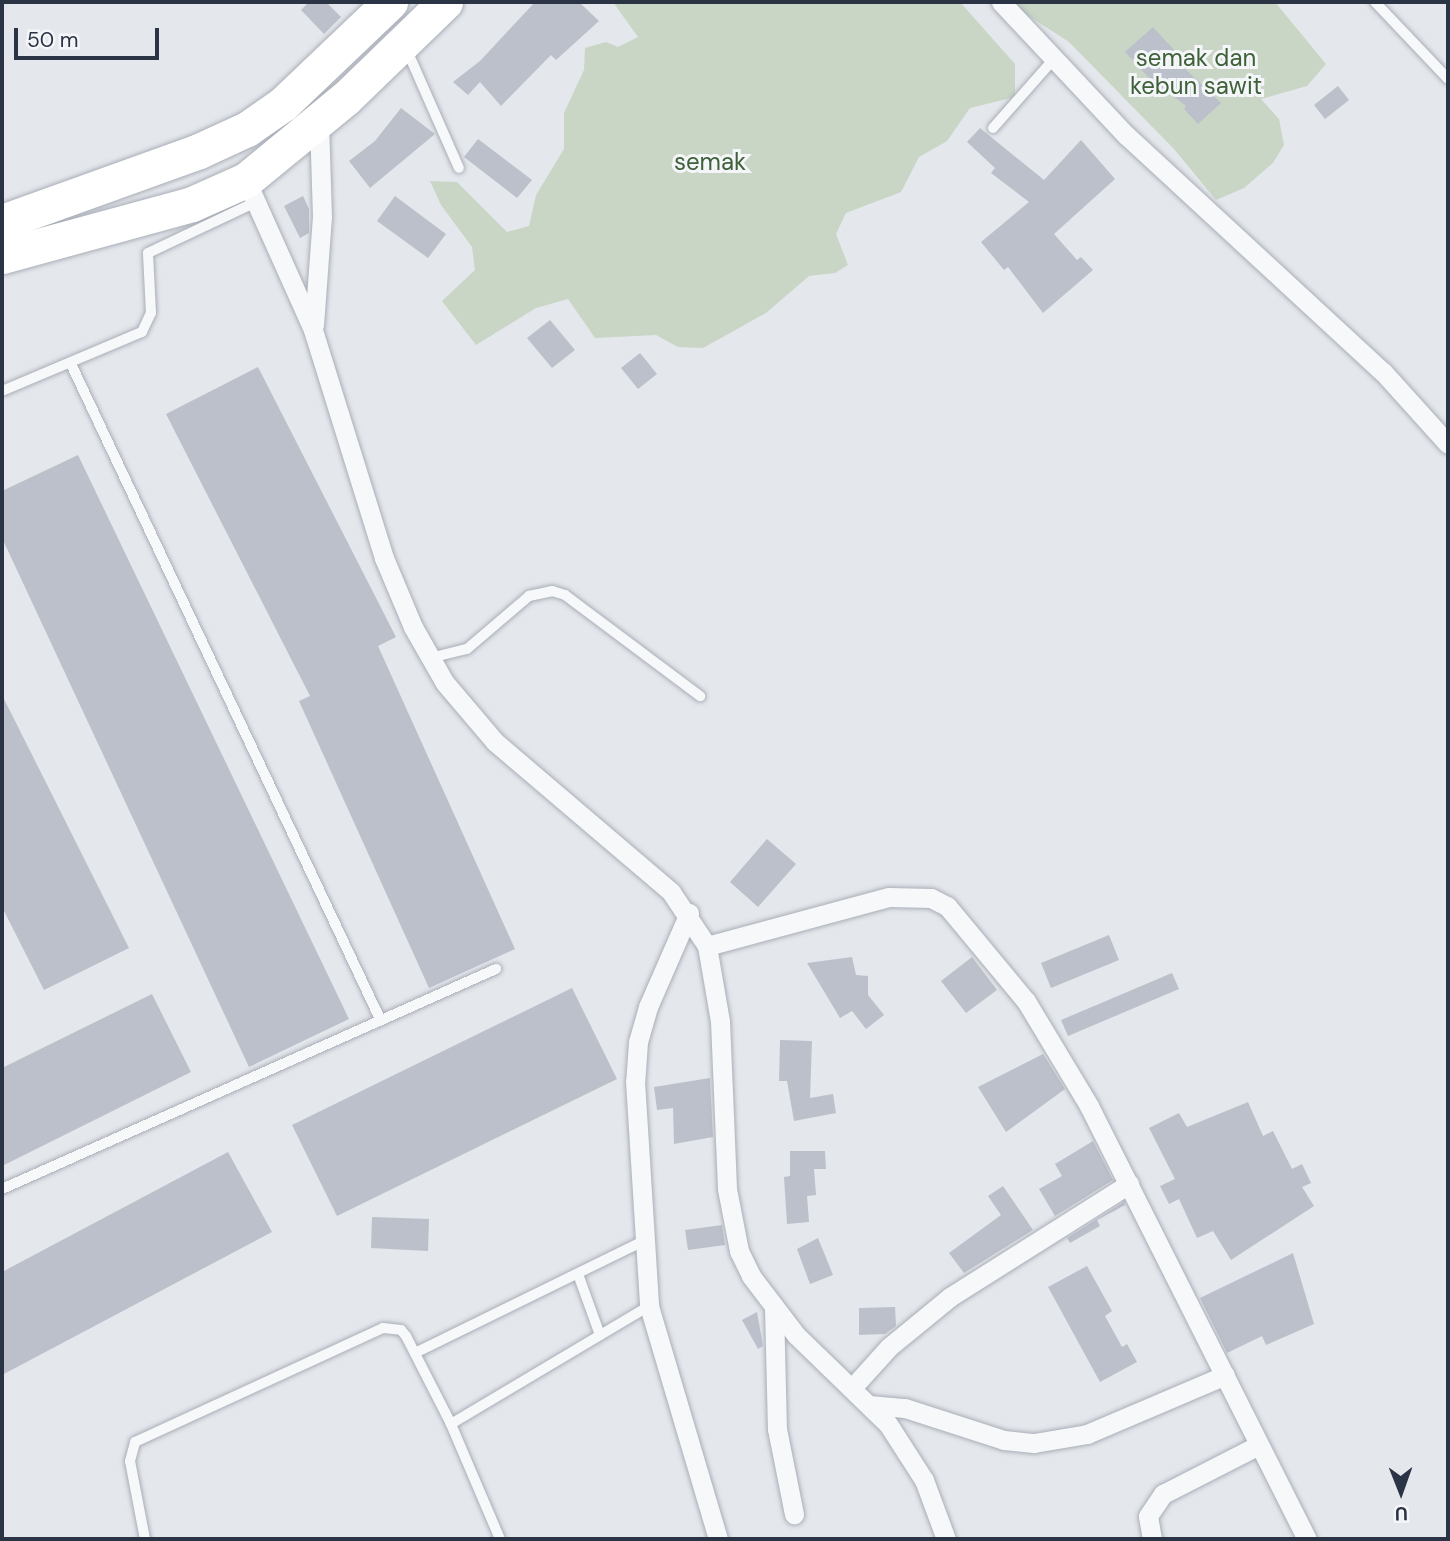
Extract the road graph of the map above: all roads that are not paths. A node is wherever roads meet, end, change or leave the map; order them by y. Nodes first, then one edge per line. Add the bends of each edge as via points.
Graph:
1 (390, 2) edge
2 (444, 2) edge
3 (1001, 2) edge
4 (1375, 2) edge
5 (403, 43) junction
6 (1053, 60) junction
7 (1448, 79) edge
8 (319, 122) junction
9 (993, 128) dead end
10 (460, 169) dead end
11 (251, 191) junction
12 (2, 222) edge
13 (2, 256) edge
14 (313, 330) junction
15 (71, 364) junction
16 (2, 391) edge
17 (1448, 444) edge
18 (430, 658) junction
19 (700, 696) dead end
20 (689, 914) junction
21 (707, 946) junction
22 (496, 970) dead end
23 (381, 1021) junction
24 (1129, 1184) junction
25 (2, 1189) edge
26 (644, 1241) junction
27 (578, 1274) junction
28 (649, 1306) junction
29 (774, 1307) junction
30 (600, 1335) junction
31 (415, 1353) junction
32 (1225, 1375) junction
33 (852, 1388) junction
34 (869, 1405) junction
35 (451, 1424) junction
36 (1257, 1446) junction
37 (794, 1514) dead end
38 (145, 1539) edge
39 (500, 1539) edge
40 (719, 1539) edge
41 (946, 1539) edge
42 (1152, 1539) edge
43 (1307, 1539) edge

1 - 12 highway via 283,104 247,128 199,151
2 - 5 highway
3 - 6 street
4 - 7 lane
5 - 8 highway
5 - 10 lane
6 - 9 lane
6 - 17 street via 1223,228 1383,372
8 - 11 highway
8 - 14 street via 322,217
11 - 13 highway
11 - 14 street
11 - 15 lane via 152,249 146,266 149,323 129,342
14 - 18 street via 384,558
15 - 16 lane
15 - 23 lane
18 - 19 lane via 467,649 528,596 552,591 565,595
18 - 20 street via 495,743 649,870
20 - 21 street
20 - 26 street via 638,1042 635,1081
21 - 24 street via 889,897 931,898 947,906 1026,1001
21 - 29 street via 720,1021 732,1220 751,1276
22 - 23 lane
23 - 25 lane
24 - 32 street
24 - 33 street via 950,1297 889,1347
26 - 27 lane
26 - 28 street
27 - 30 lane
27 - 31 lane
28 - 30 lane
28 - 40 street
29 - 33 street via 820,1360
29 - 37 street via 777,1429
30 - 35 lane
31 - 35 lane
31 - 38 lane via 401,1330 383,1328 142,1437 135,1442 130,1461
32 - 34 street via 1087,1434 1034,1443 1004,1440 905,1408
32 - 36 street
33 - 34 street
34 - 41 street via 888,1424 924,1479
35 - 39 lane
36 - 42 street via 1163,1494 1148,1516
36 - 43 street

